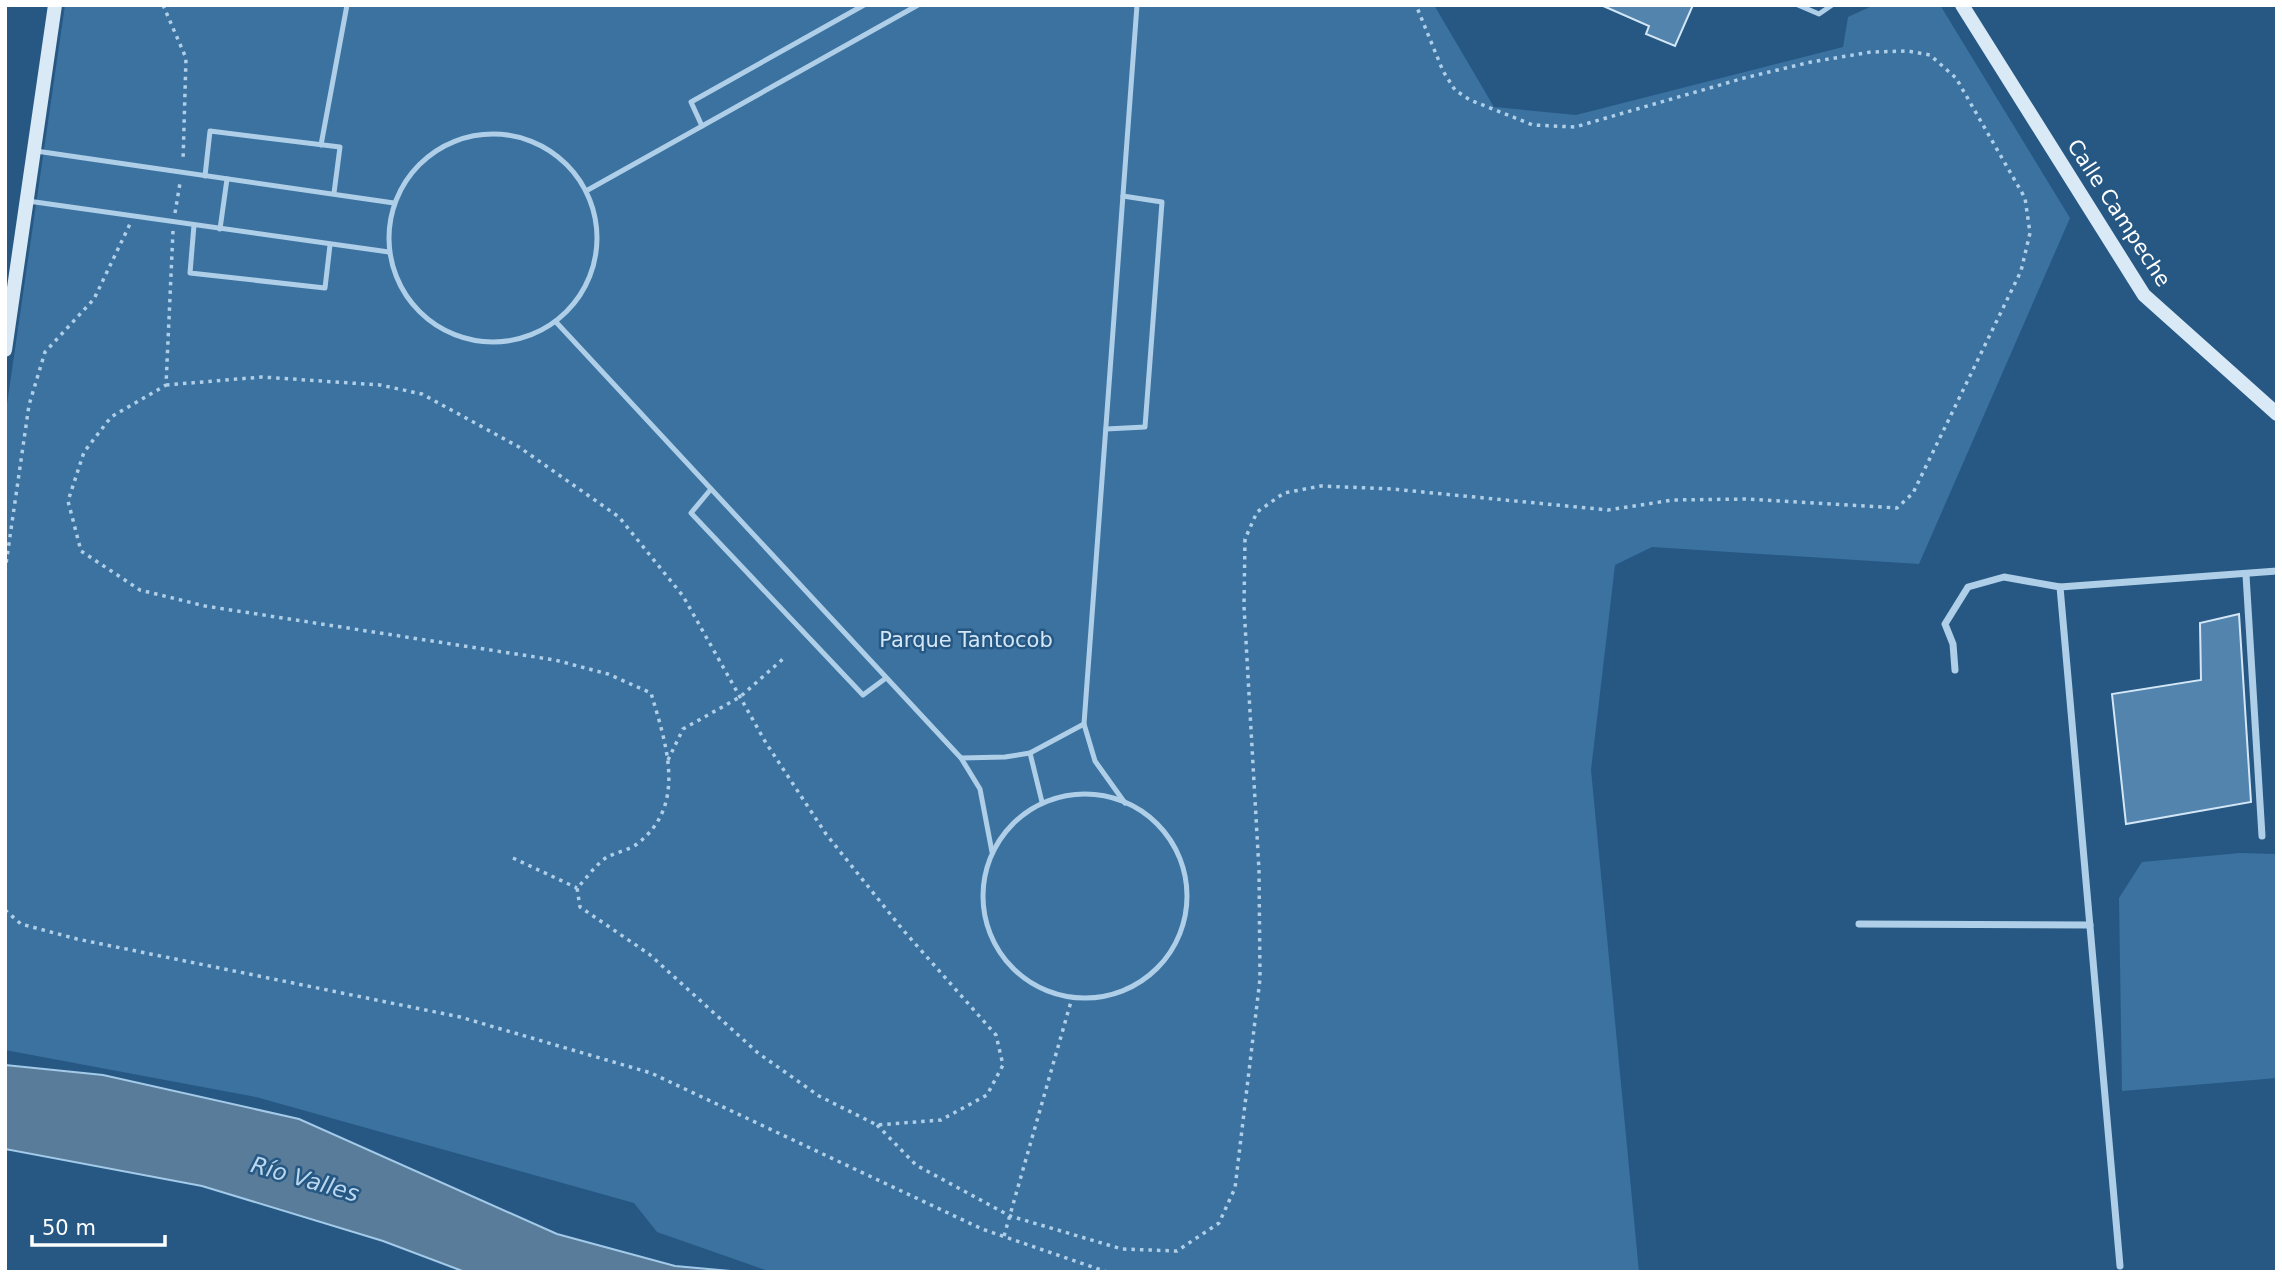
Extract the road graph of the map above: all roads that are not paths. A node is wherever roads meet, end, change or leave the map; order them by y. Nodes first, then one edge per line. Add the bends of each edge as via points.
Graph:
1 (55, 5) edge
2 (346, 5) edge
3 (864, 5) edge
4 (902, 5) edge
5 (918, 5) edge
6 (1137, 5) edge
7 (1798, 5) edge
8 (1832, 5) edge
9 (1962, 5) edge
10 (904, 13) junction
11 (702, 126) junction
12 (321, 145) junction
13 (36, 151) junction
14 (205, 176) junction
15 (227, 179) junction
16 (586, 191) junction
17 (334, 193) junction
18 (1123, 196) junction
19 (28, 201) junction
20 (394, 203) junction
21 (194, 225) junction
22 (220, 229) junction
23 (330, 245) junction
24 (389, 251) junction
25 (556, 322) junction
26 (5, 350) edge
27 (2277, 414) edge
28 (1106, 429) junction
29 (711, 489) junction
30 (2277, 571) edge
31 (2246, 575) junction
32 (2060, 587) junction
33 (1955, 670) dead end
34 (887, 678) junction
35 (1084, 724) junction
36 (1030, 753) junction
37 (961, 758) junction
38 (1042, 802) junction
39 (1125, 803) junction
40 (2262, 836) dead end
41 (992, 852) junction
42 (1859, 924) dead end
43 (2090, 925) junction
44 (2120, 1266) dead end

1 - 13 street
2 - 12 lane
3 - 11 lane via 691,102
4 - 10 lane
5 - 10 lane
6 - 18 lane
7 - 8 lane via 1819,14
9 - 27 street, Calle Campeche via 2144,295
10 - 11 lane
11 - 16 lane
12 - 14 lane via 210,131
12 - 17 lane via 341,147
13 - 14 lane
13 - 19 street
14 - 15 lane
15 - 17 lane
15 - 22 lane
16 - 20 lane via 566,163 537,143 504,134 469,136 429,157 412,173
16 - 25 lane via 597,225 595,262 580,295
17 - 20 lane
18 - 28 lane
18 - 28 lane via 1162,202 1145,427
19 - 21 lane
19 - 26 street
20 - 24 lane
21 - 22 lane
21 - 23 lane via 190,273 325,288
22 - 23 lane
23 - 24 lane
24 - 25 lane via 399,286 421,316 452,335 499,342 523,339
25 - 29 lane
28 - 35 lane
29 - 34 lane
29 - 34 lane via 691,513 863,695
30 - 31 street
31 - 32 street
31 - 40 street
32 - 33 street via 2004,577 1968,587 1945,624 1953,644
32 - 43 street
34 - 37 lane
35 - 36 lane
35 - 39 lane via 1095,761
36 - 37 lane
36 - 38 lane
37 - 41 lane via 980,789
38 - 39 lane via 1077,793 1112,796
38 - 41 lane via 1013,822
39 - 41 lane via 1144,812 1168,837 1183,869 1186,904 1177,939 1159,965 1134,985 1104,996 1072,998 1041,989 1014,971 995,945 984,915 983,883
42 - 43 street
43 - 44 street

